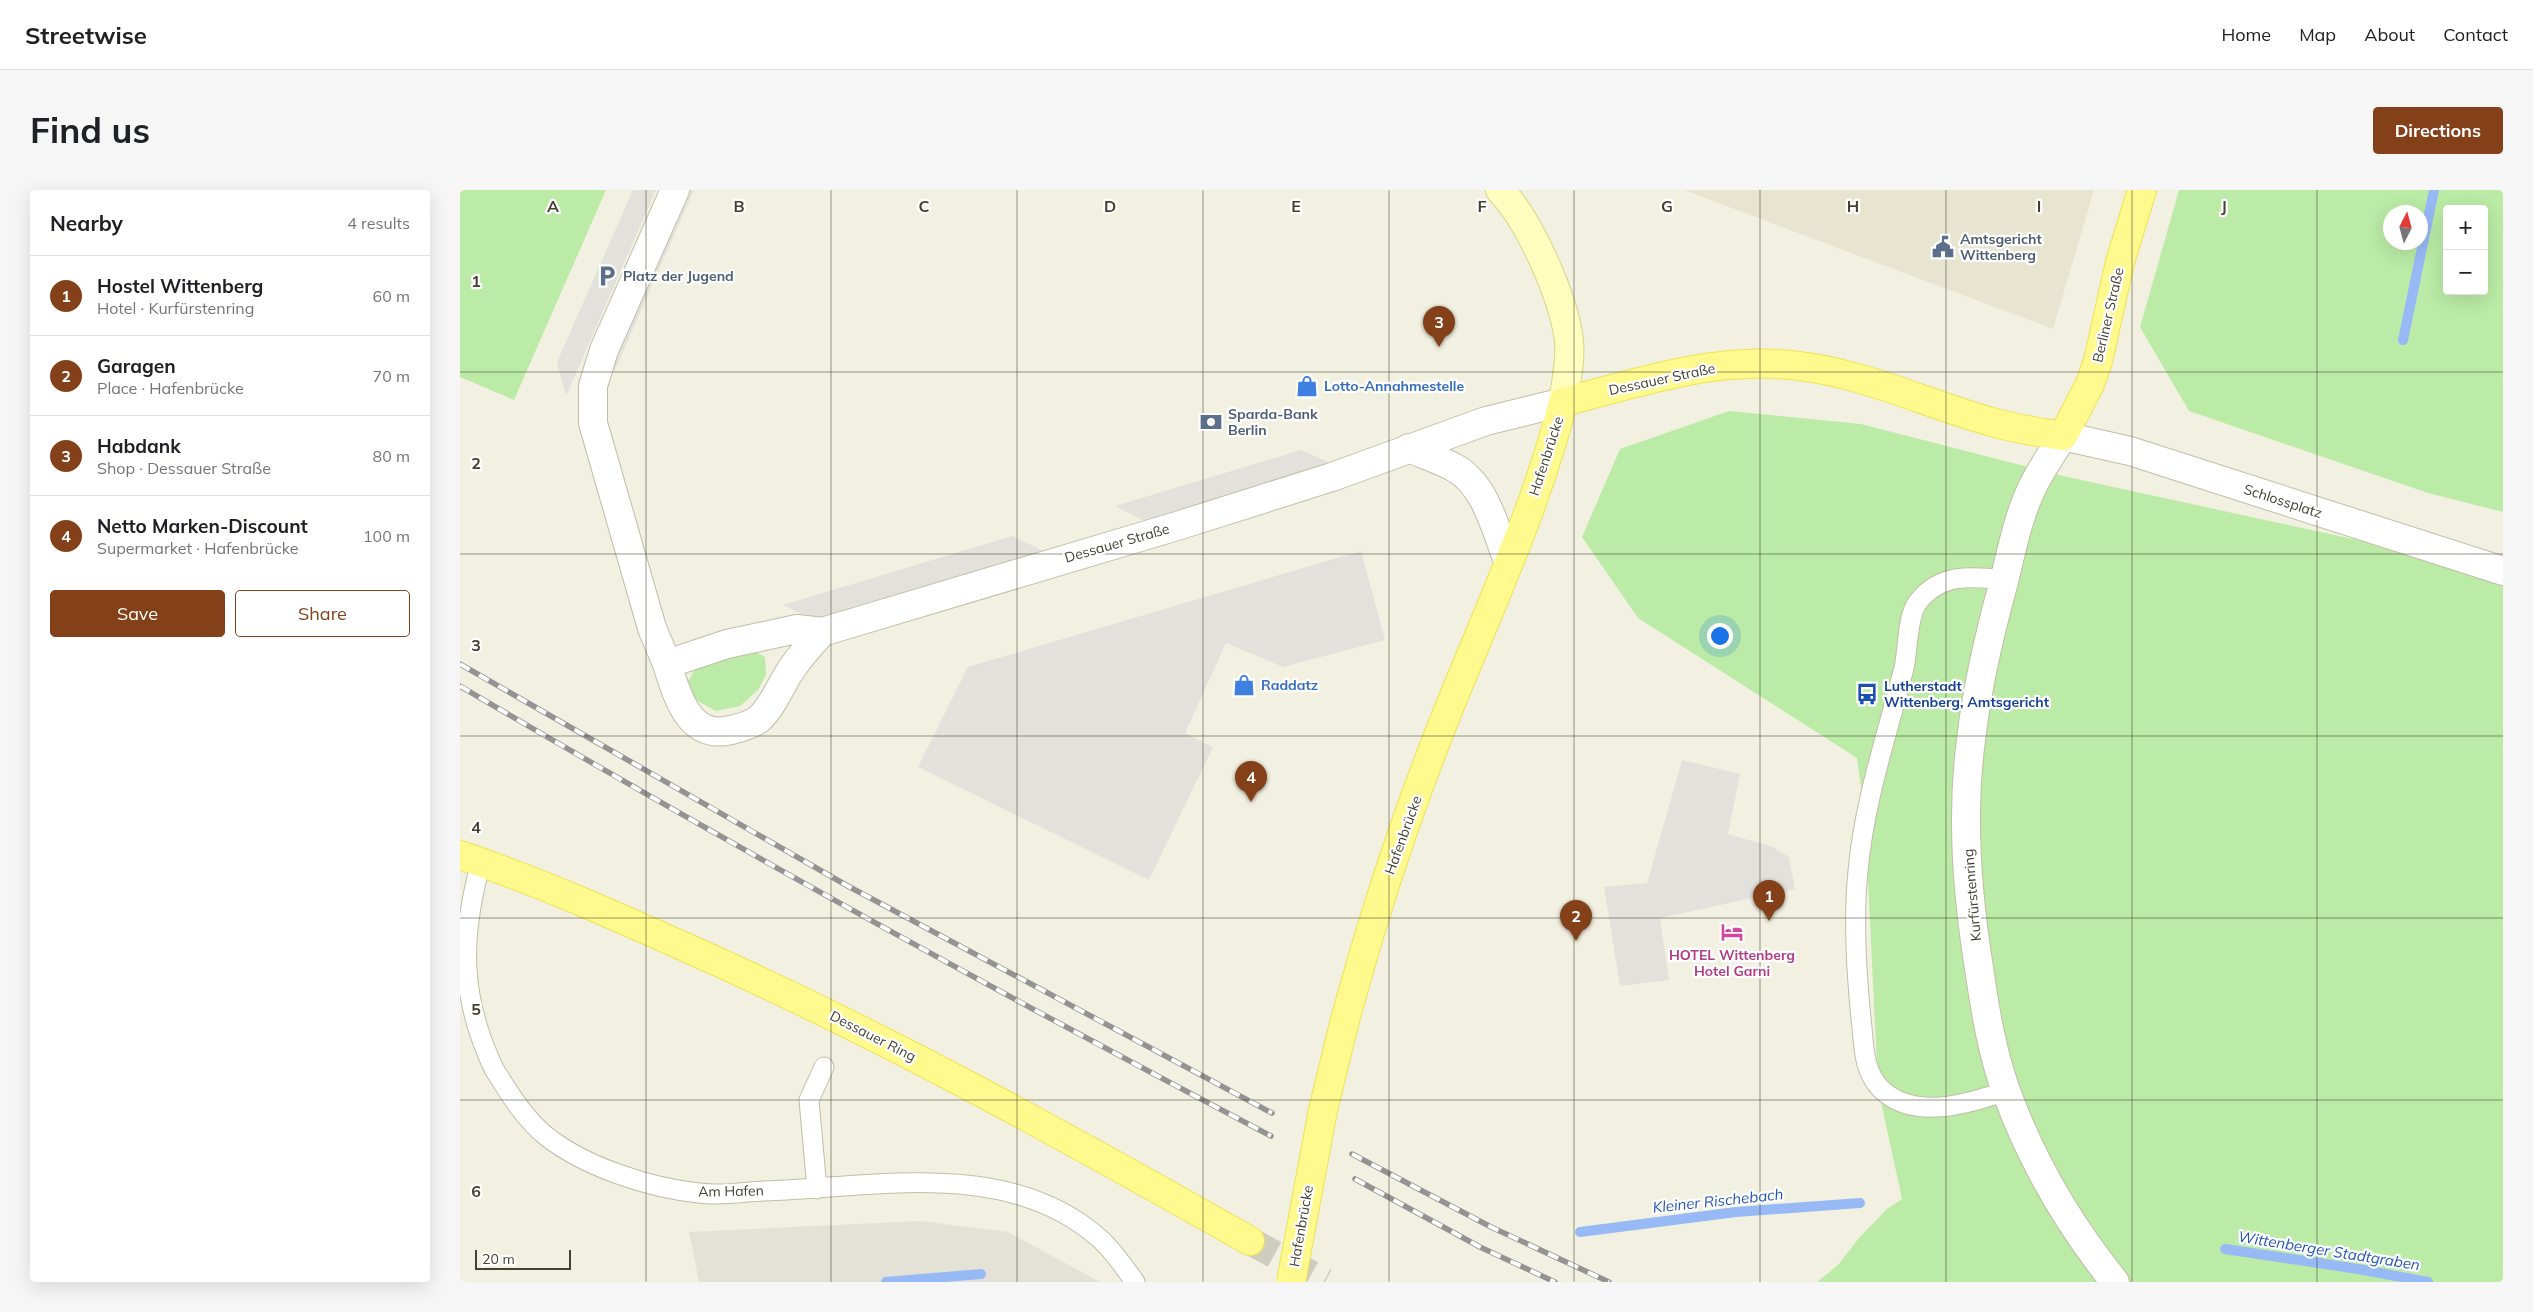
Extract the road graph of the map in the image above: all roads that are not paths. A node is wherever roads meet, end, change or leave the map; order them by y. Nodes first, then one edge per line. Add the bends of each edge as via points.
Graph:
1 (675, 190) edge
2 (1500, 190) edge
3 (2142, 190) edge
4 (1563, 402) junction
5 (2063, 436) junction
6 (1409, 448) junction
7 (1508, 561) junction
8 (2503, 571) edge
9 (2004, 580) junction
10 (822, 632) junction
11 (667, 664) junction
12 (471, 859) edge
13 (824, 1067) dead end
14 (2006, 1091) junction
15 (817, 1189) junction
16 (1250, 1240) tunnel mouth
17 (1134, 1282) edge
18 (1291, 1282) edge
19 (2115, 1282) edge

1 - 11 street via 604,350 593,386 593,423 652,628
2 - 4 street via 1522,220 1554,285 1569,339
3 - 5 main road, Berliner Straße via 2120,262 2098,361
4 - 5 main road, Dessauer Straße via 1711,366 1778,364 1845,374 1991,422
4 - 6 street, Dessauer Straße via 1486,420
4 - 7 main road, Hafenbrücke via 1548,454
5 - 8 street, Schlossplatz via 2130,451
5 - 9 street, Kurfürstenring via 2024,507
6 - 7 street via 1457,469 1476,486
6 - 10 street, Dessauer Straße via 1332,477 1177,526
7 - 18 main road, Hafenbrücke, bridge via 1398,846 1344,1024 1323,1110
9 - 14 street, Kurfürstenring via 1975,708 1967,782 1967,829 1977,959 1988,1023
9 - 14 lane via 1971,576 1951,580 1930,589 1916,604 1905,662 1866,816 1858,871 1855,930 1866,1063 1871,1078 1881,1089 1902,1103 1942,1106 1967,1104
10 - 11 street, Dessauer Straße via 797,629 727,644
10 - 11 street via 795,664 758,719 727,731 712,731 690,719 679,702
12 - 15 lane, Am Hafen via 470,894 462,938 461,982 464,996 481,1048 513,1100 546,1136 585,1159 650,1184 700,1194
12 - 16 main road, Dessauer Ring via 585,902 822,1010 1029,1117
13 - 15 lane via 809,1100
14 - 19 street, Kurfürstenring via 2044,1178 2066,1216
15 - 17 lane, Am Hafen via 957,1184 994,1188 1032,1198 1070,1217 1100,1238

